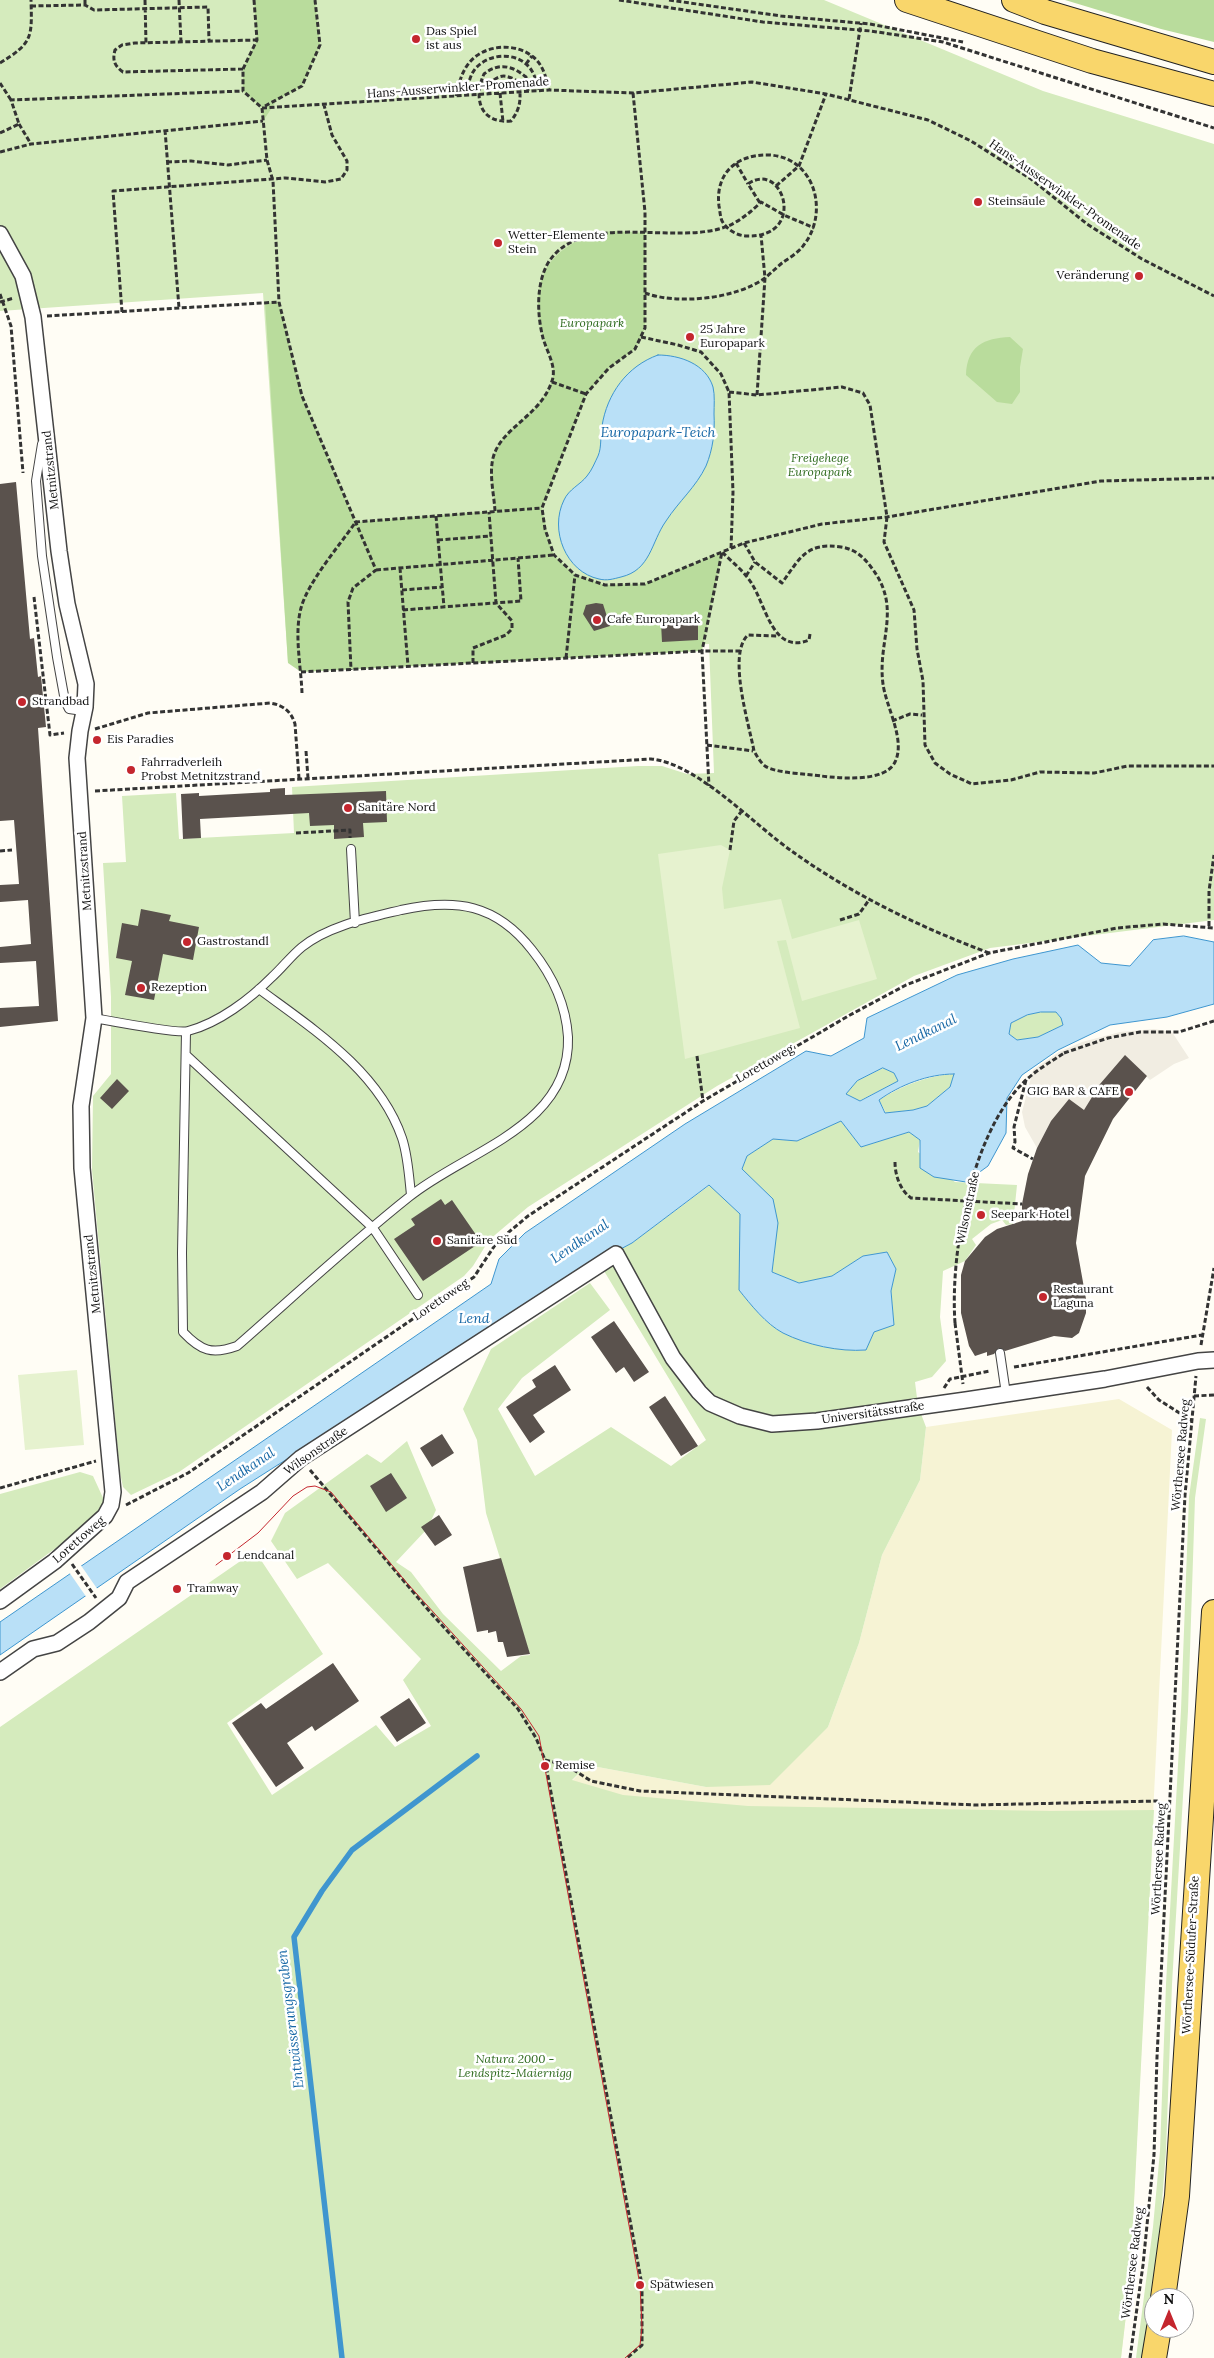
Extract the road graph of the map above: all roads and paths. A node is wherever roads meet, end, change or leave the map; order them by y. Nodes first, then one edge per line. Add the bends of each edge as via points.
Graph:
1 (31, 0) edge
2 (85, 0) edge
3 (145, 0) edge
4 (179, 0) edge
5 (254, 0) edge
6 (315, 0) edge
7 (619, 0) edge
8 (669, 0) edge
9 (907, 0) edge
10 (1014, 0) edge
11 (85, 5) junction
12 (31, 6) junction
13 (180, 7) junction
14 (145, 8) junction
15 (861, 23) junction
16 (860, 30) junction
17 (257, 40) junction
18 (209, 41) junction
19 (181, 42) junction
20 (146, 43) junction
21 (970, 43) dead end
22 (502, 47) junction
23 (1174, 51) junction
24 (502, 55) junction
25 (532, 56) junction
26 (1214, 57) edge
27 (519, 60) junction
28 (1092, 61) junction
29 (470, 62) junction
30 (483, 62) junction
31 (1214, 62) edge
32 (0, 64) edge
33 (526, 64) junction
34 (476, 67) junction
35 (515, 68) junction
36 (243, 69) junction
37 (488, 70) junction
38 (526, 78) junction
39 (481, 80) junction
40 (519, 82) junction
41 (0, 83) edge
42 (490, 84) junction
43 (538, 90) junction
44 (550, 90) junction
45 (243, 91) junction
46 (520, 91) junction
47 (528, 91) junction
48 (489, 93) junction
49 (500, 93) junction
50 (633, 93) junction
51 (478, 94) junction
52 (826, 94) junction
53 (1214, 94) edge
54 (467, 95) junction
55 (456, 96) junction
56 (850, 99) junction
57 (11, 100) junction
58 (324, 105) junction
59 (262, 108) junction
60 (1214, 108) edge
61 (263, 121) junction
62 (503, 122) junction
63 (20, 124) junction
64 (1214, 128) edge
65 (165, 130) junction
66 (0, 133) edge
67 (31, 144) junction
68 (0, 152) edge
69 (267, 160) junction
70 (167, 162) junction
71 (736, 164) junction
72 (799, 166) junction
73 (272, 181) junction
74 (748, 184) junction
75 (169, 186) junction
76 (776, 186) junction
77 (760, 203) junction
78 (784, 215) junction
79 (727, 227) junction
80 (814, 228) junction
81 (645, 233) junction
82 (0, 234) edge
83 (761, 235) junction
84 (765, 278) junction
85 (0, 294) edge
86 (645, 294) junction
87 (1214, 296) edge
88 (2, 302) edge
89 (279, 302) junction
90 (179, 308) junction
91 (122, 312) junction
92 (33, 317) junction
93 (641, 337) junction
94 (552, 382) junction
95 (729, 392) junction
96 (586, 394) junction
97 (757, 395) junction
98 (45, 420) junction
99 (1214, 478) edge
100 (24, 481) dead end
101 (542, 508) junction
102 (495, 511) junction
103 (489, 512) junction
104 (436, 516) junction
105 (887, 517) junction
106 (355, 522) junction
107 (491, 536) junction
108 (438, 540) junction
109 (744, 544) junction
110 (731, 550) junction
111 (722, 552) junction
112 (554, 556) junction
113 (518, 558) junction
114 (493, 560) junction
115 (755, 562) junction
116 (440, 564) junction
117 (400, 568) junction
118 (376, 570) junction
119 (575, 575) junction
120 (746, 576) junction
121 (442, 587) junction
122 (33, 588) dead end
123 (402, 590) junction
124 (496, 603) junction
125 (444, 607) junction
126 (403, 610) junction
127 (810, 634) dead end
128 (777, 636) junction
129 (702, 650) junction
130 (740, 651) junction
131 (566, 658) junction
132 (473, 663) junction
133 (408, 666) junction
134 (351, 670) junction
135 (301, 672) junction
136 (302, 693) dead end
137 (85, 706) junction
138 (922, 715) junction
139 (892, 721) junction
140 (80, 731) junction
141 (707, 745) junction
142 (306, 751) dead end
143 (754, 751) junction
144 (1214, 766) edge
145 (299, 778) junction
146 (308, 778) junction
147 (709, 786) junction
148 (79, 792) junction
149 (741, 812) junction
150 (296, 833) dead end
151 (351, 849) joint
152 (12, 850) dead end
153 (730, 850) dead end
154 (0, 851) edge
155 (1214, 854) edge
156 (869, 900) junction
157 (840, 920) dead end
158 (355, 923) junction
159 (1209, 926) junction
160 (1214, 928) edge
161 (989, 954) junction
162 (259, 989) junction
163 (94, 1018) junction
164 (1214, 1022) edge
165 (186, 1032) junction
166 (186, 1055) junction
167 (697, 1056) dead end
168 (1026, 1080) junction
169 (703, 1101) junction
170 (1033, 1159) dead end
171 (895, 1162) dead end
172 (411, 1195) junction
173 (967, 1200) junction
174 (1022, 1204) dead end
175 (373, 1228) junction
176 (616, 1254) joint
177 (1214, 1268) edge
178 (418, 1295) dead end
179 (1202, 1335) junction
180 (1000, 1353) dead end
181 (1214, 1360) edge
182 (1198, 1361) junction
183 (1002, 1369) junction
184 (1133, 1373) junction
185 (962, 1376) junction
186 (1006, 1394) junction
187 (1214, 1395) edge
188 (1194, 1396) junction
189 (966, 1400) junction
190 (943, 1403) junction
191 (1192, 1421) junction
192 (110, 1457) junction
193 (300, 1458) junction
194 (0, 1488) edge
195 (106, 1516) junction
196 (68, 1558) dead end
197 (0, 1601) edge
198 (99, 1603) dead end
199 (1214, 1612) edge
200 (0, 1672) edge
201 (545, 1760) junction
202 (1170, 1812) junction
203 (1164, 2288) edge
204 (1157, 2338) edge
205 (626, 2358) edge
206 (1130, 2358) edge
207 (1154, 2358) edge

1 - 12 path
2 - 11 path
3 - 14 path
4 - 13 path
5 - 17 path
6 - 59 path via 320,45 302,86
7 - 16 path via 763,22
8 - 15 path
9 - 28 main road
10 - 23 main road
11 - 12 path
11 - 14 path via 94,10
12 - 32 path via 32,26 26,46
13 - 14 path
13 - 18 path via 208,7
13 - 19 path
14 - 20 path
15 - 16 path
15 - 21 path
16 - 56 path
16 - 64 path via 943,42
17 - 18 path
17 - 36 path
18 - 19 path
19 - 20 path
20 - 36 path via 122,45 115,50 116,66 123,72 136,73
22 - 24 path
22 - 25 path
22 - 29 path via 483,51
23 - 26 main road
23 - 31 main road
24 - 27 path
24 - 30 path
25 - 33 path
25 - 44 path via 545,73
27 - 33 path
27 - 35 path
28 - 53 main road
28 - 60 main road via 1130,84
29 - 34 path
29 - 55 path
30 - 34 path
30 - 37 path
33 - 43 path via 534,74
34 - 54 path via 468,83
35 - 37 path via 500,66
35 - 38 path
36 - 45 path
37 - 39 path
38 - 40 path
38 - 47 path
39 - 42 path
39 - 51 path
40 - 42 path via 506,75 498,76
40 - 46 path
41 - 57 path
42 - 48 path
43 - 44 path, Hans-Ausserwinkler-Promenade
43 - 47 path, Hans-Ausserwinkler-Promenade
44 - 50 path, Hans-Ausserwinkler-Promenade
45 - 57 path
45 - 59 path
46 - 47 path, Hans-Ausserwinkler-Promenade
46 - 49 path, Hans-Ausserwinkler-Promenade
46 - 62 path via 518,111 510,121
48 - 49 path, Hans-Ausserwinkler-Promenade
48 - 51 path, Hans-Ausserwinkler-Promenade
49 - 62 path
50 - 52 path, Hans-Ausserwinkler-Promenade via 752,82
50 - 81 path
51 - 54 path, Hans-Ausserwinkler-Promenade
51 - 62 path via 486,115
52 - 56 path, Hans-Ausserwinkler-Promenade
52 - 72 path
54 - 55 path, Hans-Ausserwinkler-Promenade
55 - 58 path, Hans-Ausserwinkler-Promenade
56 - 87 path, Hans-Ausserwinkler-Promenade via 928,120 971,141 1031,179 1087,224 1134,254
57 - 63 path
58 - 59 path, Hans-Ausserwinkler-Promenade
58 - 73 path via 332,135 347,161 347,170 340,179 325,182 285,178
59 - 61 path
61 - 65 path
61 - 69 path
63 - 66 path
63 - 67 path
65 - 67 path
65 - 70 path
67 - 68 path
69 - 70 path via 228,165
69 - 73 path
70 - 75 path
71 - 72 path via 768,155
71 - 74 path
71 - 79 path via 726,170 720,182 720,214
72 - 76 path
72 - 80 path via 813,187 816,200
73 - 75 path
73 - 89 path
74 - 76 path via 755,179 770,180
74 - 77 path
75 - 90 path
75 - 91 path via 113,191
76 - 78 path via 785,204
77 - 78 path
77 - 79 path
78 - 80 path
78 - 83 path via 772,232
79 - 81 path via 669,235
79 - 83 path via 740,236
80 - 84 path via 802,247
81 - 86 path
81 - 94 path via 594,234 572,243 550,261 541,284 539,313 553,368
82 - 92 street, Metnitzstrand via 23,276
83 - 84 path
84 - 86 path via 726,294 692,299 661,299
84 - 97 path
85 - 88 path
86 - 93 path via 645,328
88 - 100 path via 11,326
89 - 90 path
89 - 106 path via 302,396
90 - 91 path
91 - 92 path
92 - 98 street, Metnitzstrand
93 - 95 path via 701,352 720,374
93 - 96 path via 635,349 609,368
94 - 96 path
94 - 102 path via 537,408 499,443 492,472
95 - 97 path
95 - 110 path via 733,492
96 - 101 path
97 - 105 path via 842,387 863,393 870,405
98 - 137 street, Metnitzstrand via 67,604 86,684
98 - 137 lane via 36,481 43,566 65,701 69,709
99 - 105 path via 1101,481
101 - 102 path
101 - 112 path
102 - 103 path
103 - 104 path
103 - 107 path
104 - 106 path
104 - 108 path
105 - 109 path via 822,524
105 - 138 path via 884,542 914,610 923,681
106 - 118 path
106 - 135 path via 306,594 298,632
107 - 108 path
107 - 114 path
108 - 116 path
109 - 110 path
109 - 115 path
110 - 111 path
111 - 119 path via 645,584 605,585
111 - 120 path
111 - 129 path
112 - 113 path
112 - 119 path
113 - 114 path
113 - 124 path via 521,601
114 - 116 path
114 - 124 path
115 - 120 path
115 - 139 path via 782,584 803,554 823,544 846,548 862,556 879,577 888,604 882,667
116 - 117 path
116 - 121 path
117 - 118 path
117 - 123 path
118 - 134 path via 353,588 348,602
119 - 131 path
120 - 128 path
121 - 123 path
121 - 125 path
122 - 140 path via 50,735
123 - 126 path
124 - 125 path
124 - 132 path via 512,621 512,629 506,635 473,648
125 - 126 path
126 - 133 path
127 - 128 path via 809,640 802,643 788,642
128 - 130 path via 748,635 742,641
129 - 130 path
129 - 131 path
129 - 141 path
130 - 143 path via 739,672
131 - 132 path
132 - 133 path
133 - 134 path
134 - 135 path
135 - 136 path
137 - 140 street, Metnitzstrand
138 - 139 path via 910,714
138 - 144 path via 925,745 935,763 972,784 1010,780 1040,772 1094,773 1128,766
139 - 143 path via 899,747 895,762 888,770 863,778 769,769
140 - 145 path via 148,713 279,704 292,717 294,724
140 - 148 street, Metnitzstrand
141 - 143 path
141 - 147 path
142 - 146 path
145 - 146 path
145 - 148 path
146 - 147 path via 651,759 666,760 689,770
147 - 149 path
148 - 163 street, Metnitzstrand
149 - 153 path via 734,821
149 - 156 path via 793,852
150 - 151 path via 350,830
151 - 158 lane
152 - 154 path
155 - 159 path
156 - 157 path via 859,914
156 - 161 path via 928,930
158 - 162 lane via 318,936
158 - 172 lane via 402,910 446,904 475,907 497,916 518,932 550,976 561,1000 567,1028 566,1059 561,1078 548,1101 526,1122
159 - 160 path, Lorettoweg
159 - 161 path, Lorettoweg via 1163,924 1117,928
161 - 169 path, Lorettoweg via 906,985
162 - 165 lane via 220,1017
162 - 172 lane via 349,1060 378,1094 402,1138
163 - 165 lane
163 - 192 street, Metnitzstrand via 81,1106 82,1168
164 - 168 path, Wilsonstraße, bridge via 1179,1032 1140,1032 1108,1038 1064,1053
165 - 166 lane
166 - 175 lane
166 - 175 lane via 181,1299 183,1332 193,1343 208,1351 237,1346
167 - 169 path
168 - 170 path via 1014,1127 1013,1148
168 - 173 path, Wilsonstraße, bridge via 1000,1116 982,1149
169 - 195 path, Lorettoweg via 528,1216 497,1242 474,1277 188,1473
171 - 173 path via 899,1181 911,1198
172 - 175 lane
173 - 174 path
173 - 185 path, Wilsonstraße, bridge via 954,1299
175 - 178 lane
176 - 190 street, Universitätsstraße via 673,1358 710,1403 740,1416 772,1424 817,1421
176 - 193 street, Wilsonstraße
177 - 179 path, Wörthersee Radweg
179 - 182 path, Wörthersee Radweg
179 - 183 path
180 - 183 lane
181 - 182 street, Universitätsstraße
182 - 184 street, Universitätsstraße
182 - 188 path, Wörthersee Radweg
183 - 185 path
183 - 186 lane
184 - 186 street, Universitätsstraße
184 - 191 path via 1159,1400
185 - 189 path, Wilsonstraße
185 - 190 path via 950,1380 945,1386
186 - 189 street, Universitätsstraße
187 - 188 path
188 - 191 path, Wörthersee Radweg
189 - 190 street, Universitätsstraße
191 - 202 path, Wörthersee Radweg via 1185,1495
192 - 194 path
192 - 195 street, Metnitzstrand via 113,1492
193 - 200 street, Wilsonstraße via 262,1492 127,1582 118,1598 89,1622 57,1643 33,1649
193 - 201 path via 430,1612 518,1709
195 - 197 street, Lorettoweg via 55,1562
196 - 198 path
199 - 203 main road, Wörthersee-Südufer-Straße via 1202,1847 1177,2196
201 - 202 path via 566,1765 591,1781 640,1791 975,1806 1157,1801
201 - 205 path via 642,2285 642,2345
202 - 206 path, Wörthersee Radweg via 1154,2155
204 - 207 main road

